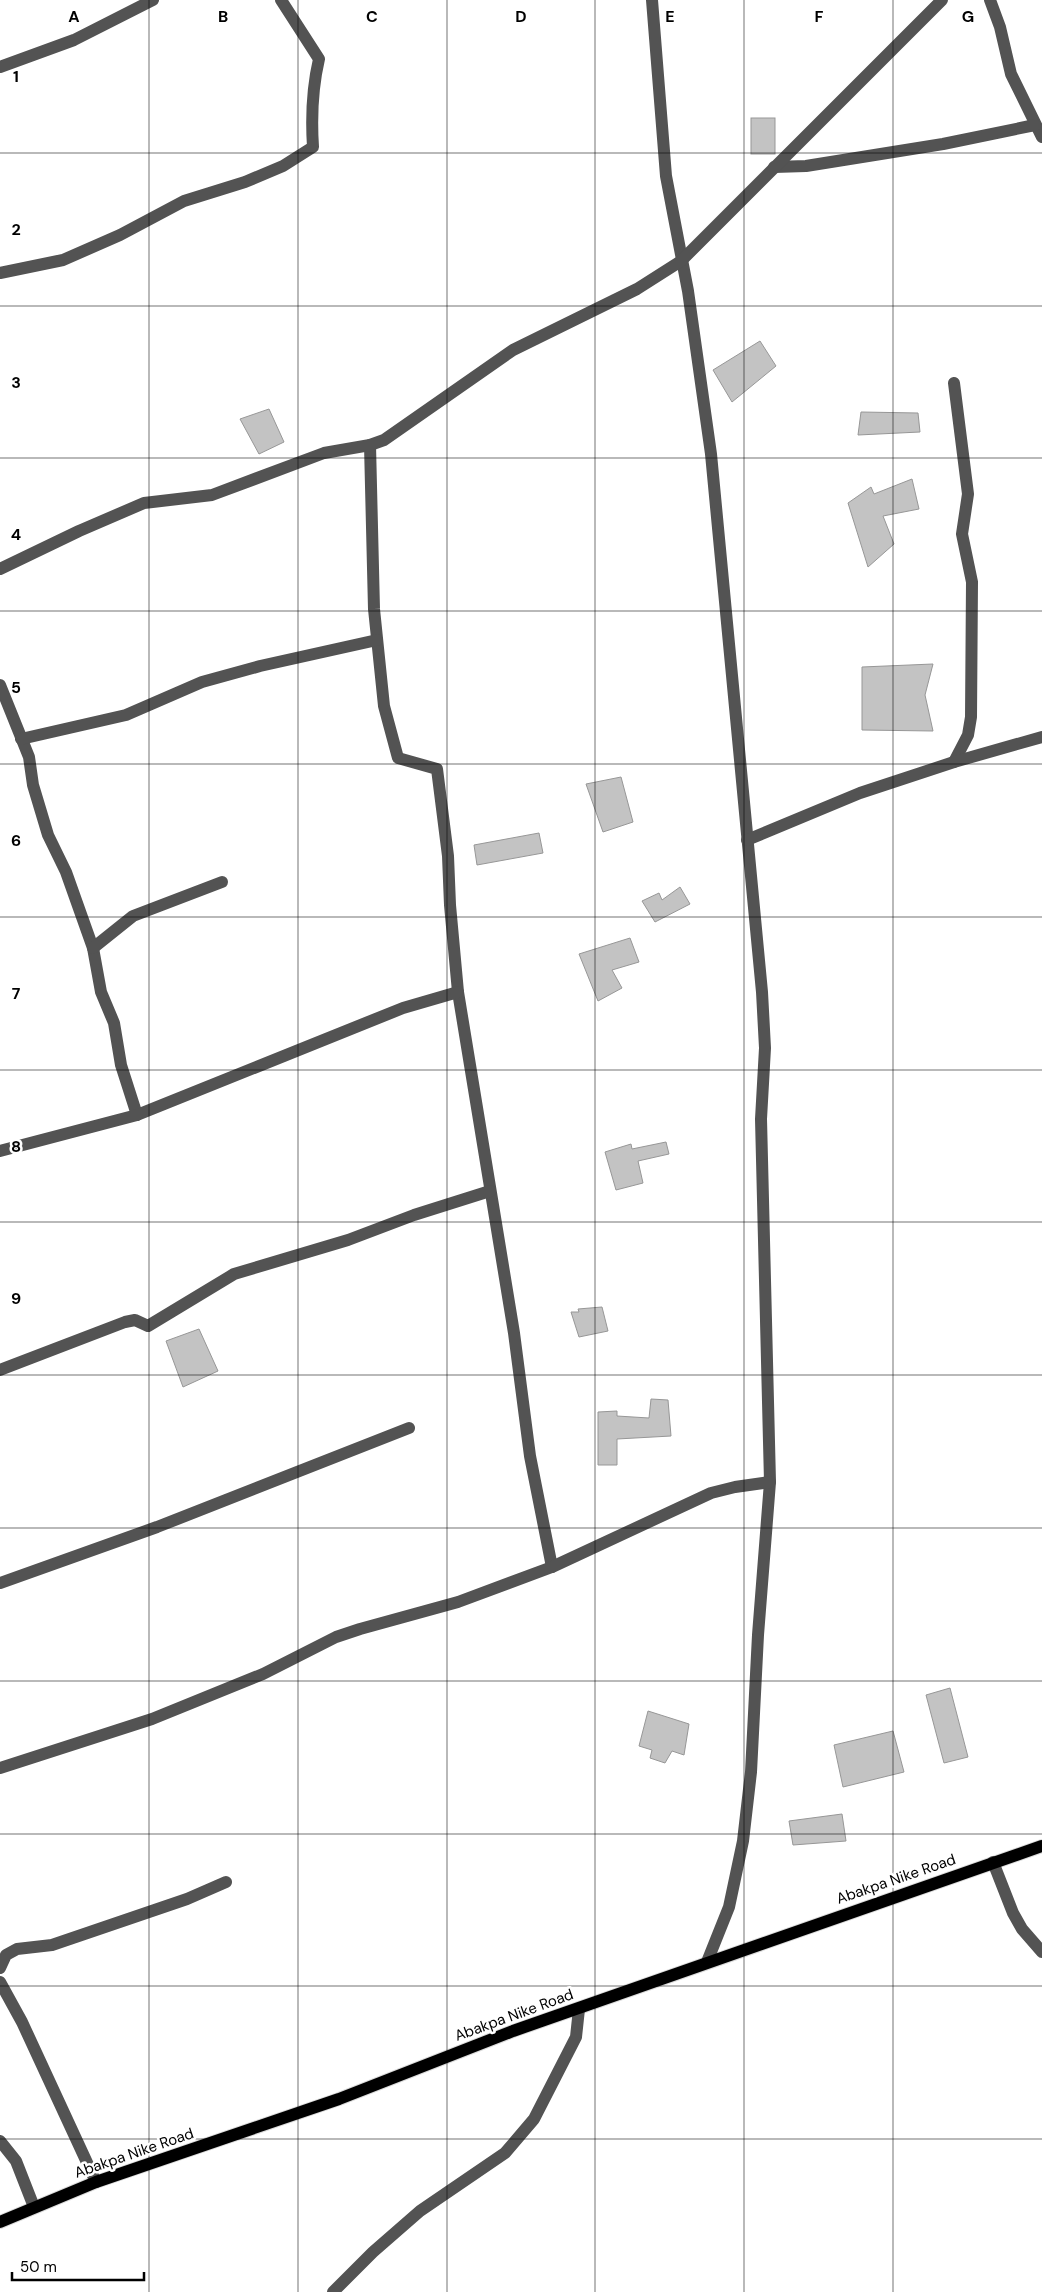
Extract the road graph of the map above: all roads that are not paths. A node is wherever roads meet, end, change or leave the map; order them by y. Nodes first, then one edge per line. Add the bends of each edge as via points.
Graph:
1 (153, 0) edge
2 (281, 0) edge
3 (652, 0) edge
4 (942, 0) edge
5 (990, 0) edge
6 (0, 67) edge
7 (1035, 125) junction
8 (1042, 137) edge
9 (774, 167) junction
10 (681, 261) junction
11 (0, 273) edge
12 (954, 383) dead end
13 (370, 445) junction
14 (0, 569) edge
15 (377, 640) junction
16 (0, 685) edge
17 (1042, 737) edge
18 (21, 739) junction
19 (954, 762) junction
20 (747, 840) junction
21 (222, 882) dead end
22 (93, 948) junction
23 (458, 992) junction
24 (137, 1115) junction
25 (0, 1151) edge
26 (490, 1191) junction
27 (0, 1370) edge
28 (409, 1428) dead end
29 (770, 1482) junction
30 (552, 1567) junction
31 (0, 1583) edge
32 (0, 1768) edge
33 (1042, 1846) edge
34 (993, 1862) junction
35 (226, 1882) dead end
36 (1042, 1952) edge
37 (707, 1962) junction
38 (0, 1968) edge
39 (0, 1982) edge
40 (579, 2009) junction
41 (0, 2141) edge
42 (96, 2182) junction
43 (34, 2207) junction
44 (0, 2222) edge
45 (333, 2292) edge

1 - 6 street via 74,40
2 - 11 street via 319,59 311,119 313,147 283,166 184,201 120,235 63,260
3 - 10 street via 666,176
4 - 9 street
5 - 7 street via 1011,74
7 - 8 street
7 - 9 street via 943,144 806,166
9 - 10 street
10 - 13 street via 637,289 518,347 384,440
10 - 20 street via 711,454
12 - 19 street via 968,494 962,534 972,582 971,717 968,735
13 - 14 street via 324,453 212,495 144,503
13 - 15 street
15 - 18 street via 202,682 126,715
15 - 23 street via 384,706 398,758 437,768 448,856
16 - 18 street
17 - 19 street
18 - 22 street via 32,767 33,785 48,836 66,872
19 - 20 street via 860,793
20 - 29 street via 765,1048 760,1119
21 - 22 street via 133,916
22 - 24 street via 101,992 114,1023 121,1065
23 - 24 street via 403,1008
23 - 26 street
24 - 25 street
26 - 27 street via 348,1240 234,1274 148,1326 135,1320 125,1322
26 - 30 street via 530,1456
28 - 31 street via 157,1527
29 - 30 street via 711,1493
29 - 37 street via 744,1841 729,1907
30 - 32 street via 458,1602 360,1628 263,1674 152,1719
33 - 34 main road, Abakpa Nike Road
34 - 36 street via 1013,1913
34 - 37 main road, Abakpa Nike Road
35 - 38 street via 187,1899 61,1942 17,1948 6,1955
37 - 40 main road, Abakpa Nike Road
39 - 42 street via 22,2022
40 - 42 main road, Abakpa Nike Road via 513,2031 339,2099
40 - 45 street via 576,2037 534,2119 504,2153 420,2211
41 - 43 street via 16,2161
42 - 43 main road, Abakpa Nike Road
43 - 44 main road, Abakpa Nike Road

